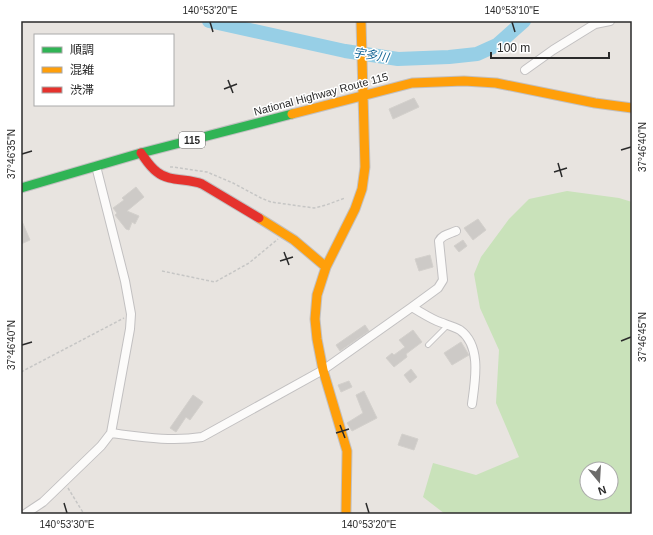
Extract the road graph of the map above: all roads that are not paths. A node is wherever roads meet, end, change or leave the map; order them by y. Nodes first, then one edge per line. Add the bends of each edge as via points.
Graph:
1 (361, 21) edge
2 (610, 21) edge
3 (525, 70) dead end
4 (364, 92) junction
5 (632, 108) edge
6 (141, 153) junction
7 (96, 166) junction
8 (21, 188) edge
9 (456, 231) dead end
10 (326, 267) junction
11 (412, 307) junction
12 (448, 325) junction
13 (428, 345) dead end
14 (323, 370) junction
15 (472, 404) dead end
16 (111, 434) junction
17 (25, 514) edge
18 (346, 514) edge

1 - 4 main road
2 - 3 street via 595,24
4 - 5 main road, National Highway Route 115 / 115 via 412,84 470,81 496,83
4 - 6 main road, National Highway Route 115 / 115
4 - 10 main road via 365,167 362,189 355,209
6 - 7 main road, National Highway Route 115 / 115
6 - 10 main road via 157,173 197,182 284,232 312,252
7 - 8 main road, National Highway Route 115 / 115
7 - 16 street via 131,314
9 - 11 street via 439,241 444,280 438,288
10 - 14 main road via 317,296 315,319
11 - 12 street
11 - 14 street
12 - 13 lane
12 - 15 street via 459,329 472,345 476,374
14 - 16 street via 202,437 162,440
14 - 18 main road via 347,451
16 - 17 street via 65,482

